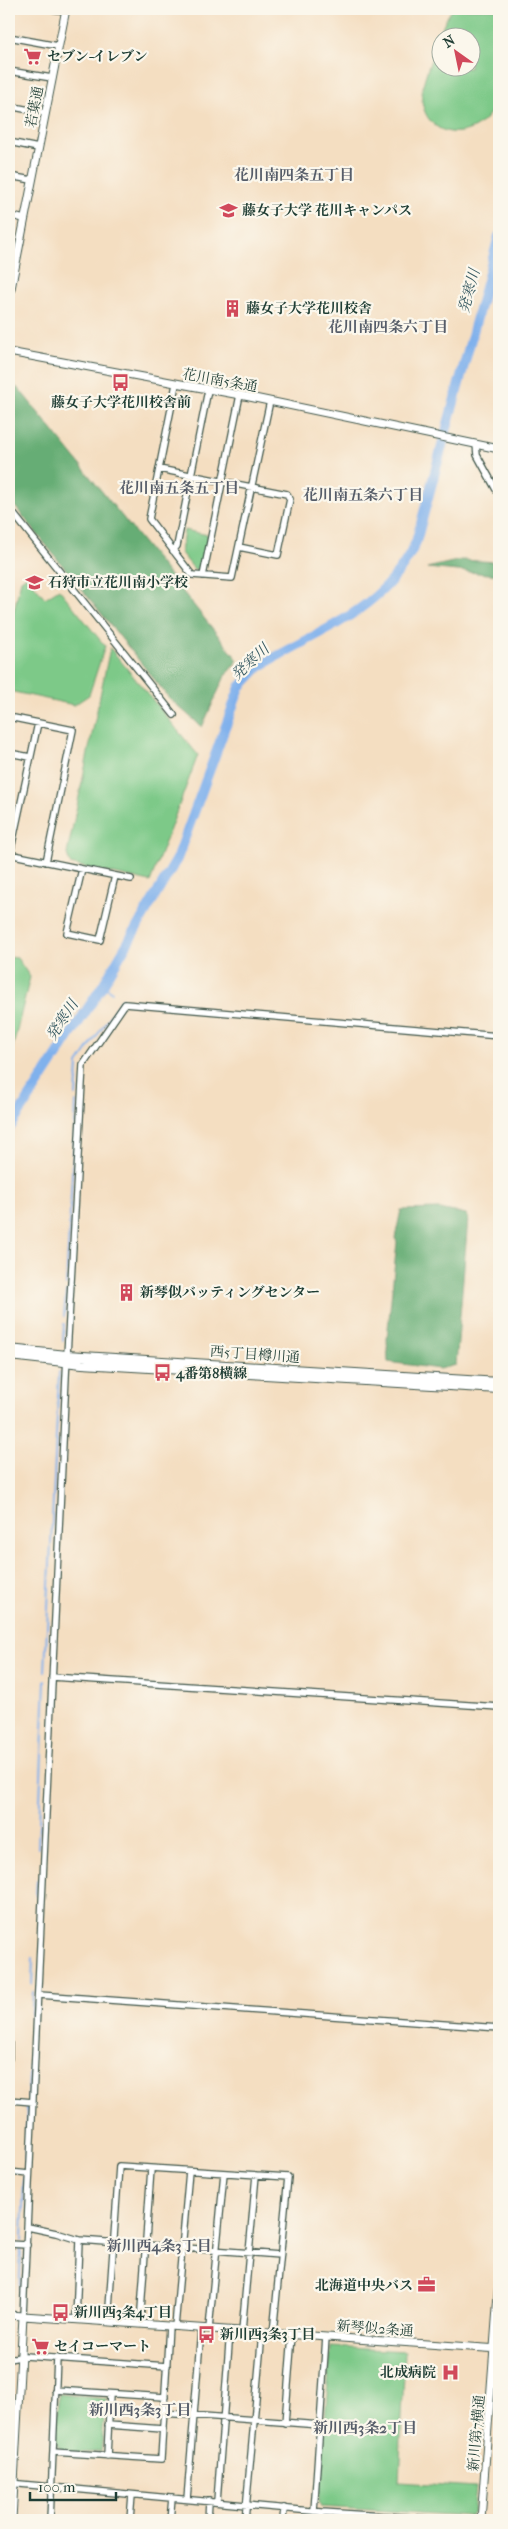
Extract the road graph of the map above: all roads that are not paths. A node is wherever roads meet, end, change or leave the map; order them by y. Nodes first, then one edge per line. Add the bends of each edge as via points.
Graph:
1 (52, 9) edge
2 (66, 10) edge
3 (9, 37) edge
4 (58, 46) junction
5 (9, 71) edge
6 (52, 78) junction
7 (9, 106) edge
8 (45, 113) junction
9 (9, 142) edge
10 (38, 148) junction
11 (9, 176) edge
12 (32, 180) junction
13 (9, 216) edge
14 (24, 219) junction
15 (9, 299) edge
16 (9, 352) edge
17 (176, 384) junction
18 (208, 390) junction
19 (240, 395) junction
20 (270, 401) junction
21 (476, 444) junction
22 (499, 449) edge
23 (159, 469) junction
24 (191, 475) junction
25 (222, 482) junction
26 (252, 488) junction
27 (499, 495) edge
28 (9, 508) edge
29 (239, 548) junction
30 (174, 550) junction
31 (203, 576) junction
32 (174, 716) dead end
33 (9, 717) edge
34 (38, 722) junction
35 (9, 752) edge
36 (30, 757) junction
37 (9, 854) edge
38 (46, 862) junction
39 (82, 869) junction
40 (115, 876) junction
41 (131, 879) dead end
42 (499, 1036) edge
43 (9, 1349) edge
44 (9, 1356) edge
45 (67, 1359) junction
46 (499, 1382) edge
47 (499, 1390) edge
48 (52, 1677) junction
49 (499, 1707) edge
50 (39, 1995) junction
51 (499, 2028) edge
52 (9, 2038) edge
53 (9, 2058) edge
54 (9, 2100) edge
55 (33, 2102) junction
56 (151, 2169) junction
57 (189, 2171) junction
58 (9, 2172) edge
59 (224, 2173) junction
60 (29, 2174) junction
61 (256, 2175) junction
62 (28, 2227) junction
63 (79, 2240) junction
64 (113, 2243) junction
65 (9, 2244) edge
66 (27, 2245) junction
67 (147, 2245) junction
68 (181, 2248) junction
69 (217, 2250) junction
70 (249, 2253) junction
71 (280, 2255) junction
72 (499, 2281) edge
73 (9, 2315) edge
74 (23, 2316) junction
75 (76, 2320) junction
76 (108, 2322) junction
77 (140, 2324) junction
78 (172, 2326) junction
79 (205, 2329) junction
80 (230, 2330) junction
81 (242, 2331) junction
82 (262, 2333) junction
83 (273, 2334) junction
84 (292, 2335) junction
85 (326, 2337) junction
86 (497, 2349) edge
87 (20, 2358) junction
88 (56, 2358) junction
89 (9, 2359) edge
90 (167, 2366) junction
91 (55, 2390) junction
92 (110, 2394) junction
93 (165, 2398) junction
94 (164, 2413) junction
95 (194, 2416) junction
96 (224, 2418) junction
97 (255, 2420) junction
98 (285, 2423) junction
99 (108, 2425) junction
100 (320, 2425) junction
101 (163, 2429) junction
102 (53, 2452) junction
103 (107, 2456) junction
104 (11, 2484) edge
105 (51, 2487) junction
106 (132, 2496) junction
107 (172, 2498) junction
108 (187, 2499) junction
109 (209, 2501) junction
110 (217, 2501) junction
111 (247, 2504) junction
112 (284, 2508) junction
113 (314, 2511) junction
114 (322, 2512) junction
115 (362, 2518) edge
116 (400, 2519) edge
117 (12, 2520) edge
118 (50, 2520) edge
119 (130, 2520) edge
120 (170, 2520) edge
121 (208, 2520) edge
122 (245, 2520) edge
123 (283, 2520) edge
124 (321, 2520) edge
125 (439, 2520) edge
126 (443, 2520) edge
127 (481, 2520) edge

1 - 2 street
2 - 4 street, 若葉通
3 - 4 street
4 - 6 street, 若葉通
5 - 6 street
6 - 8 street, 若葉通
7 - 8 street
8 - 10 street, 若葉通
9 - 10 street
10 - 12 street, 若葉通
11 - 12 street
12 - 14 street, 若葉通
13 - 14 street
14 - 15 street, 若葉通
16 - 17 street, 花川南5条通
17 - 18 street, 花川南5条通
17 - 23 street
18 - 19 street, 花川南5条通
18 - 24 street
19 - 20 street, 花川南5条通
19 - 25 street
20 - 21 street, 花川南5条通
20 - 26 street
21 - 22 street
21 - 27 street via 477,455
23 - 24 street
23 - 30 street via 149,519
24 - 25 street
24 - 30 street
25 - 26 street
25 - 31 street
26 - 29 street
26 - 29 street via 287,494 290,499 278,555
28 - 32 street
29 - 31 street via 232,578
30 - 31 street via 192,575
33 - 34 street
34 - 36 street
34 - 38 street via 73,730
35 - 36 street
36 - 37 street
37 - 38 street
38 - 39 street
39 - 40 street
39 - 40 street via 67,932 100,940
40 - 41 street
42 - 45 street via 124,1004 83,1065
43 - 45 main road, 西5丁目樽川通
44 - 45 main road, 西5丁目樽川通
45 - 46 main road, 西5丁目樽川通
45 - 47 main road, 西5丁目樽川通
45 - 48 street
48 - 49 street
48 - 50 street
50 - 51 street
50 - 55 street
52 - 53 street
54 - 55 street
55 - 60 street
56 - 57 street
56 - 64 street via 118,2166
56 - 67 street
57 - 59 street
57 - 68 street
58 - 60 street
59 - 61 street
59 - 69 street
60 - 62 street
61 - 70 street
61 - 71 street via 288,2177
62 - 63 street
62 - 66 street
63 - 64 street
63 - 75 street
64 - 67 street
64 - 76 street
65 - 66 street
66 - 74 street
67 - 68 street
67 - 77 street
68 - 69 street
68 - 78 street
69 - 70 street
69 - 79 street
70 - 71 street
70 - 81 street
71 - 83 street
72 - 86 street, 新川第7横通
73 - 74 street, 新琴似2条通
74 - 75 street, 新琴似2条通
74 - 87 street
75 - 76 street, 新琴似2条通
76 - 77 street, 新琴似2条通
77 - 78 street, 新琴似2条通
78 - 79 street, 新琴似2条通
78 - 90 street
79 - 80 street, 新琴似2条通
79 - 95 street
80 - 81 street, 新琴似2条通
80 - 96 street
81 - 82 street, 新琴似2条通
82 - 83 street, 新琴似2条通
82 - 97 street
83 - 84 street, 新琴似2条通
84 - 85 street, 新琴似2条通
84 - 98 street
85 - 86 street, 新琴似2条通
85 - 100 street
86 - 127 street, 新川第7横通
87 - 88 street
87 - 89 street
87 - 104 street
88 - 90 street
88 - 91 street
90 - 93 street
91 - 92 street
91 - 102 street
92 - 93 street
92 - 99 street
93 - 94 street
94 - 95 street
94 - 101 street
95 - 96 street
95 - 108 street
96 - 97 street
96 - 110 street
97 - 98 street
97 - 111 street
98 - 100 street
99 - 101 street
99 - 103 street
100 - 113 street
101 - 103 street via 161,2460
102 - 103 street
102 - 105 street
104 - 105 street
104 - 117 street
105 - 106 street
105 - 118 street
106 - 107 street
106 - 119 street
107 - 108 street
107 - 120 street
108 - 109 street
109 - 110 street
109 - 121 street
110 - 111 street
111 - 112 street
111 - 122 street
112 - 113 street
112 - 123 street
113 - 114 street
114 - 115 street
114 - 124 street
115 - 116 street
116 - 125 street
125 - 126 street

